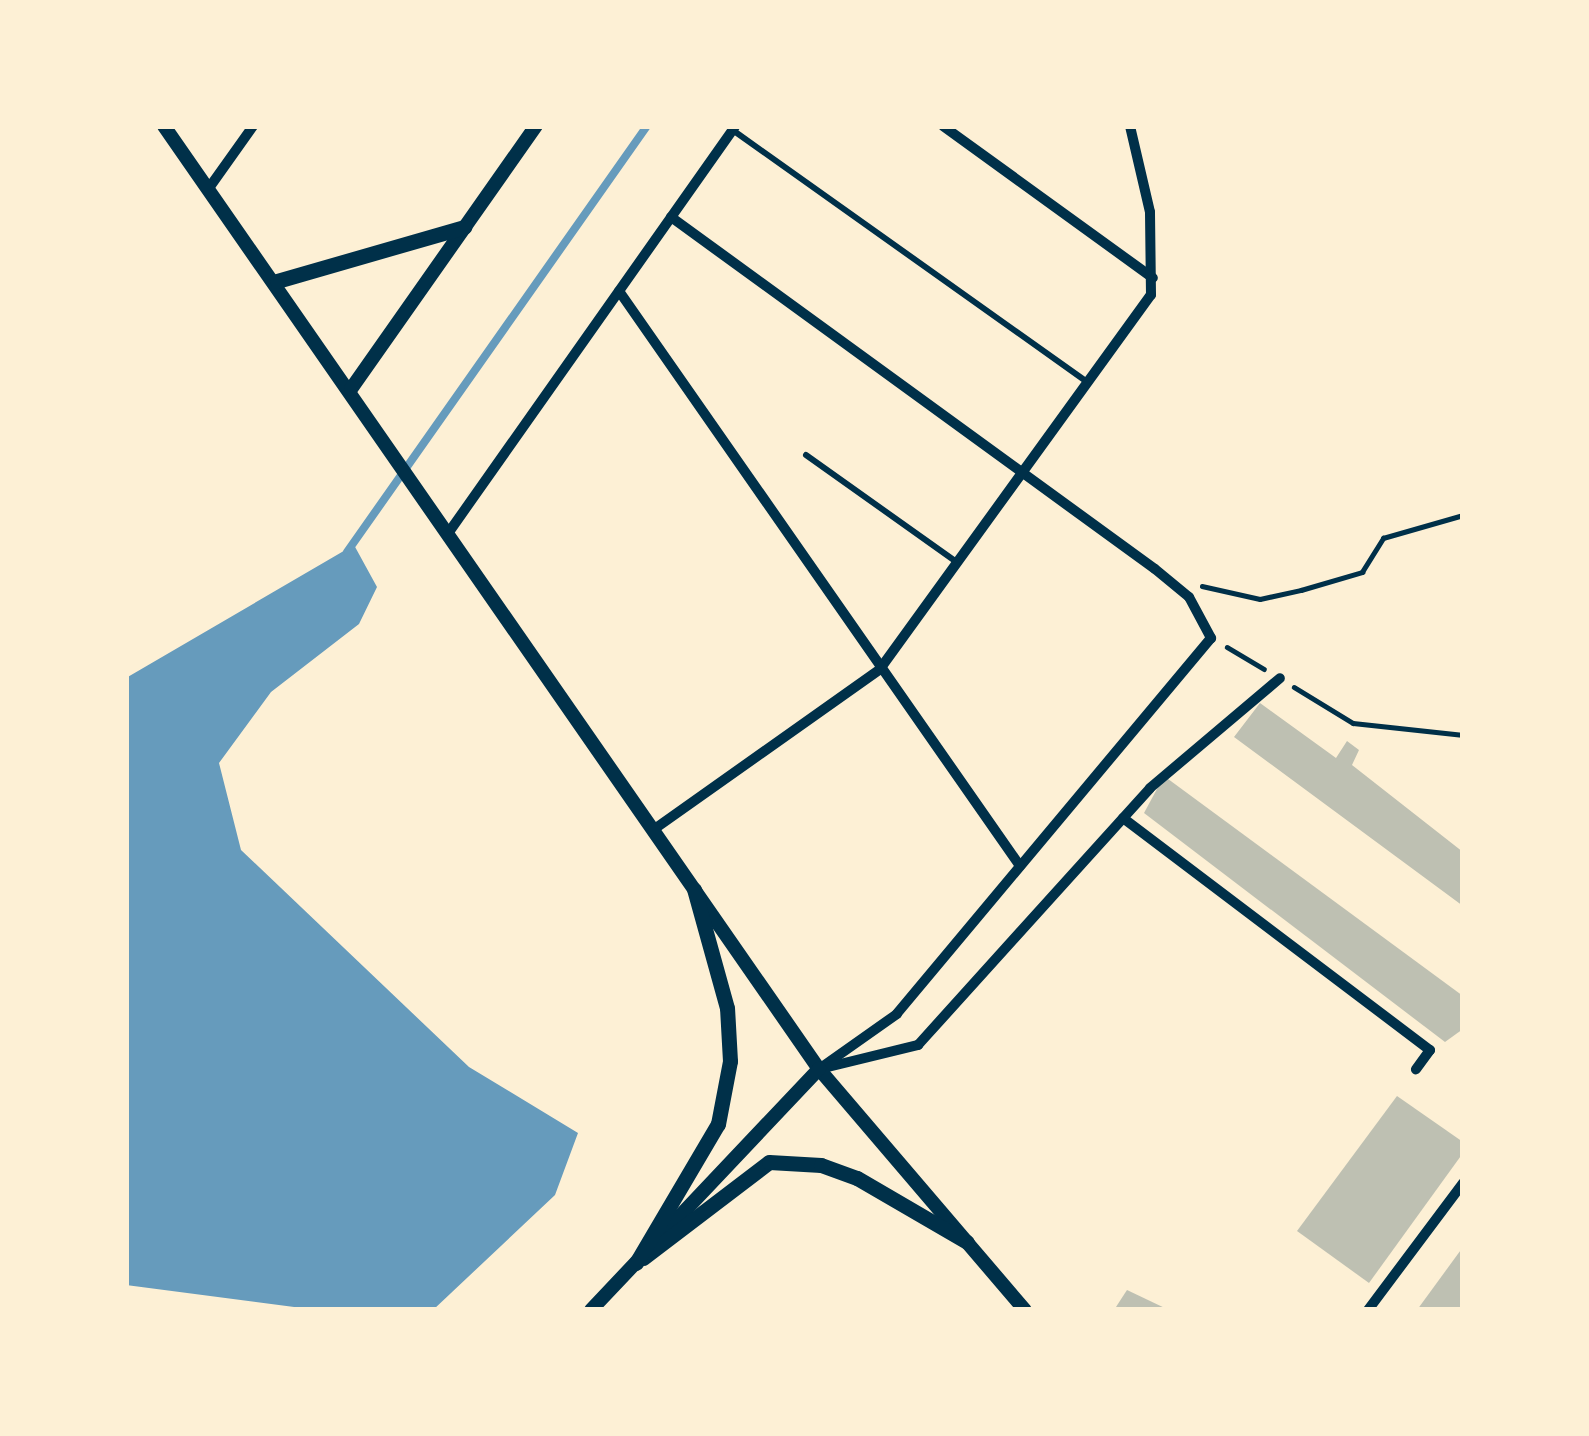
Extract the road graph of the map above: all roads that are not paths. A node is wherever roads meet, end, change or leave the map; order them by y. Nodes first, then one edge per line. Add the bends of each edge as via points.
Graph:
1 (164, 126) edge
2 (253, 126) edge
3 (536, 126) edge
4 (943, 126) edge
5 (1130, 126) edge
6 (734, 128) edge
7 (209, 188) junction
8 (671, 217) junction
9 (464, 227) junction
10 (1153, 278) junction
11 (277, 281) junction
12 (619, 291) junction
13 (1088, 383) junction
14 (351, 389) junction
15 (806, 454) dead end
16 (1023, 473) junction
17 (449, 532) junction
18 (958, 563) junction
19 (880, 669) junction
20 (1280, 678) road end
21 (1123, 818) junction
22 (653, 830) junction
23 (1020, 866) junction
24 (694, 889) junction
25 (819, 1069) junction
26 (1416, 1069) dead end
27 (1463, 1183) edge
28 (967, 1242) junction
29 (636, 1263) junction
30 (591, 1310) edge
31 (1025, 1310) edge
32 (1368, 1310) edge

1 - 7 street
2 - 7 street
3 - 9 street
4 - 10 street
5 - 10 street via 1150,212
6 - 8 street
6 - 13 lane
7 - 11 street
8 - 12 street
8 - 16 street
9 - 11 main road
9 - 14 street
10 - 13 street via 1150,295
11 - 14 street
12 - 17 street
12 - 19 street
13 - 16 street
14 - 17 street
15 - 18 lane
16 - 18 street
16 - 23 street via 1189,598 1211,638
17 - 22 street
18 - 19 street
19 - 22 street
19 - 23 street
20 - 21 street
21 - 25 street via 918,1046
21 - 26 street via 1430,1050
22 - 24 street
23 - 25 street via 897,1014
24 - 25 street
24 - 29 main road via 728,1008 730,1061 718,1124
25 - 28 street
25 - 29 street
27 - 32 street
28 - 29 main road via 857,1178 821,1165 769,1162
28 - 31 street
29 - 30 street

